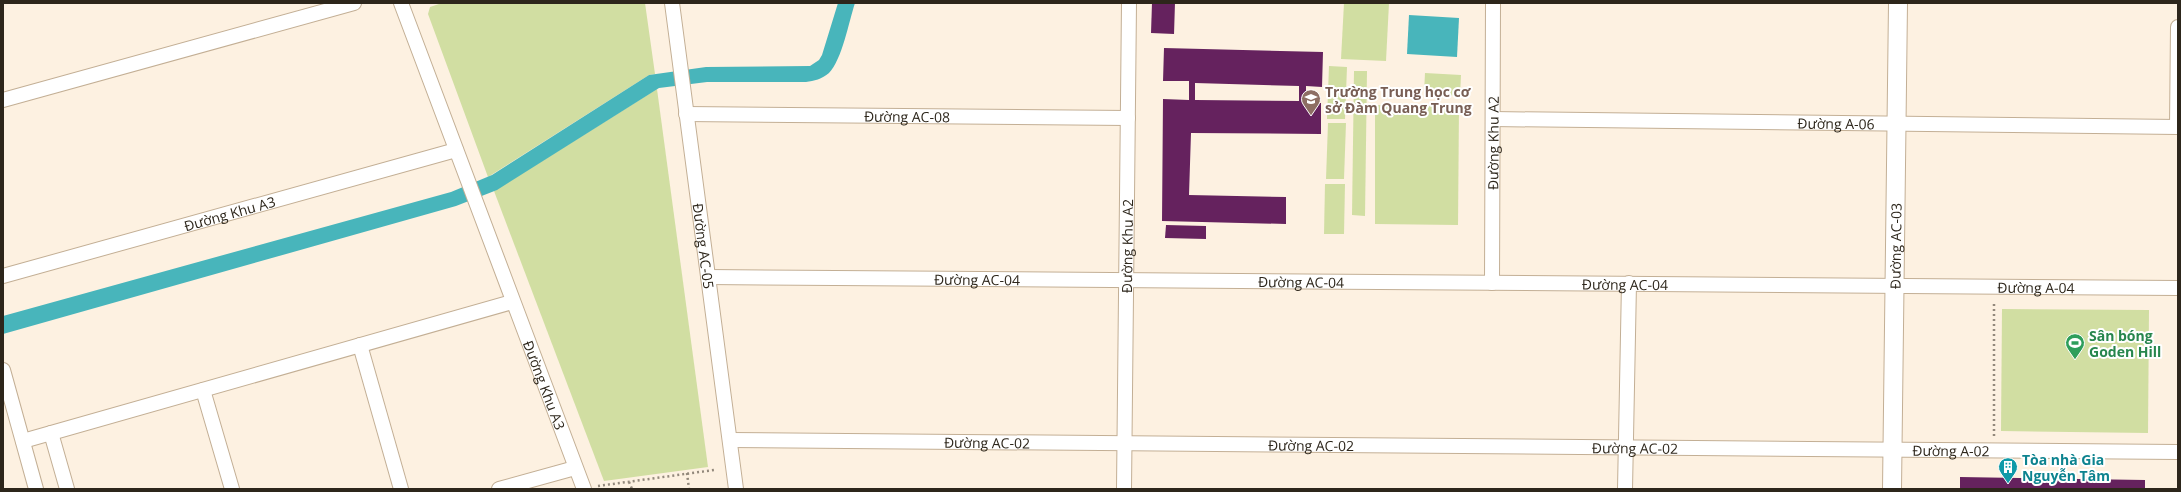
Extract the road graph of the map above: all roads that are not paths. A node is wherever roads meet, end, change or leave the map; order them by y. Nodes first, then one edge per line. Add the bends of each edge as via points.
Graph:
1 (354, 3) edge
2 (401, 3) edge
3 (672, 3) edge
4 (1129, 3) edge
5 (1493, 3) edge
6 (1898, 3) edge
7 (2178, 27) edge
8 (3, 100) edge
9 (686, 114) junction
10 (1128, 118) junction
11 (1493, 119) junction
12 (1897, 125) junction
13 (2177, 127) edge
14 (456, 150) junction
15 (3, 276) edge
16 (708, 277) junction
17 (1127, 280) junction
18 (1492, 283) junction
19 (1628, 283) junction
20 (1894, 286) junction
21 (2178, 288) edge
22 (512, 302) junction
23 (360, 345) junction
24 (3, 373) edge
25 (203, 390) junction
26 (51, 433) junction
27 (730, 440) junction
28 (23, 441) junction
29 (1125, 443) junction
30 (1626, 447) junction
31 (1893, 449) junction
32 (2178, 452) edge
33 (576, 468) junction
34 (36, 489) edge
35 (67, 489) edge
36 (232, 489) edge
37 (401, 489) edge
38 (498, 489) edge
39 (584, 489) edge
40 (736, 489) edge
41 (1124, 489) edge
42 (1625, 489) edge
43 (1892, 489) edge

1 - 8 street
2 - 14 street, Đường Khu A3
3 - 9 street, Đường AC-05
4 - 10 street, Đường Khu A2
5 - 11 street, Đường Khu A2
6 - 12 street, Đường AC-03
7 - 13 street
9 - 10 street, Đường AC-08
9 - 16 street, Đường AC-05
10 - 17 street, Đường Khu A2
11 - 12 street, Đường A-06
11 - 18 street, Đường Khu A2
12 - 13 street, Đường A-06
12 - 20 street, Đường AC-03
14 - 15 street, Đường Khu A3
14 - 22 street, Đường Khu A3
16 - 17 street, Đường AC-04
16 - 27 street, Đường AC-05
17 - 18 street, Đường AC-04
17 - 29 street, Đường Khu A2
18 - 19 street, Đường AC-04
19 - 20 street, Đường AC-04
19 - 30 street
20 - 21 street, Đường A-04
20 - 31 street, Đường AC-03
22 - 23 street
22 - 33 street, Đường Khu A3
23 - 25 street
23 - 37 street
24 - 28 street
25 - 26 street
25 - 36 street
26 - 28 street
26 - 35 street
27 - 29 street, Đường AC-02
27 - 40 street, Đường AC-05
28 - 34 street
29 - 30 street, Đường AC-02
29 - 41 street, Đường Khu A2
30 - 31 street, Đường AC-02
30 - 42 street
31 - 32 street, Đường A-02
31 - 43 street, Đường AC-03
33 - 38 street
33 - 39 street, Đường Khu A3

